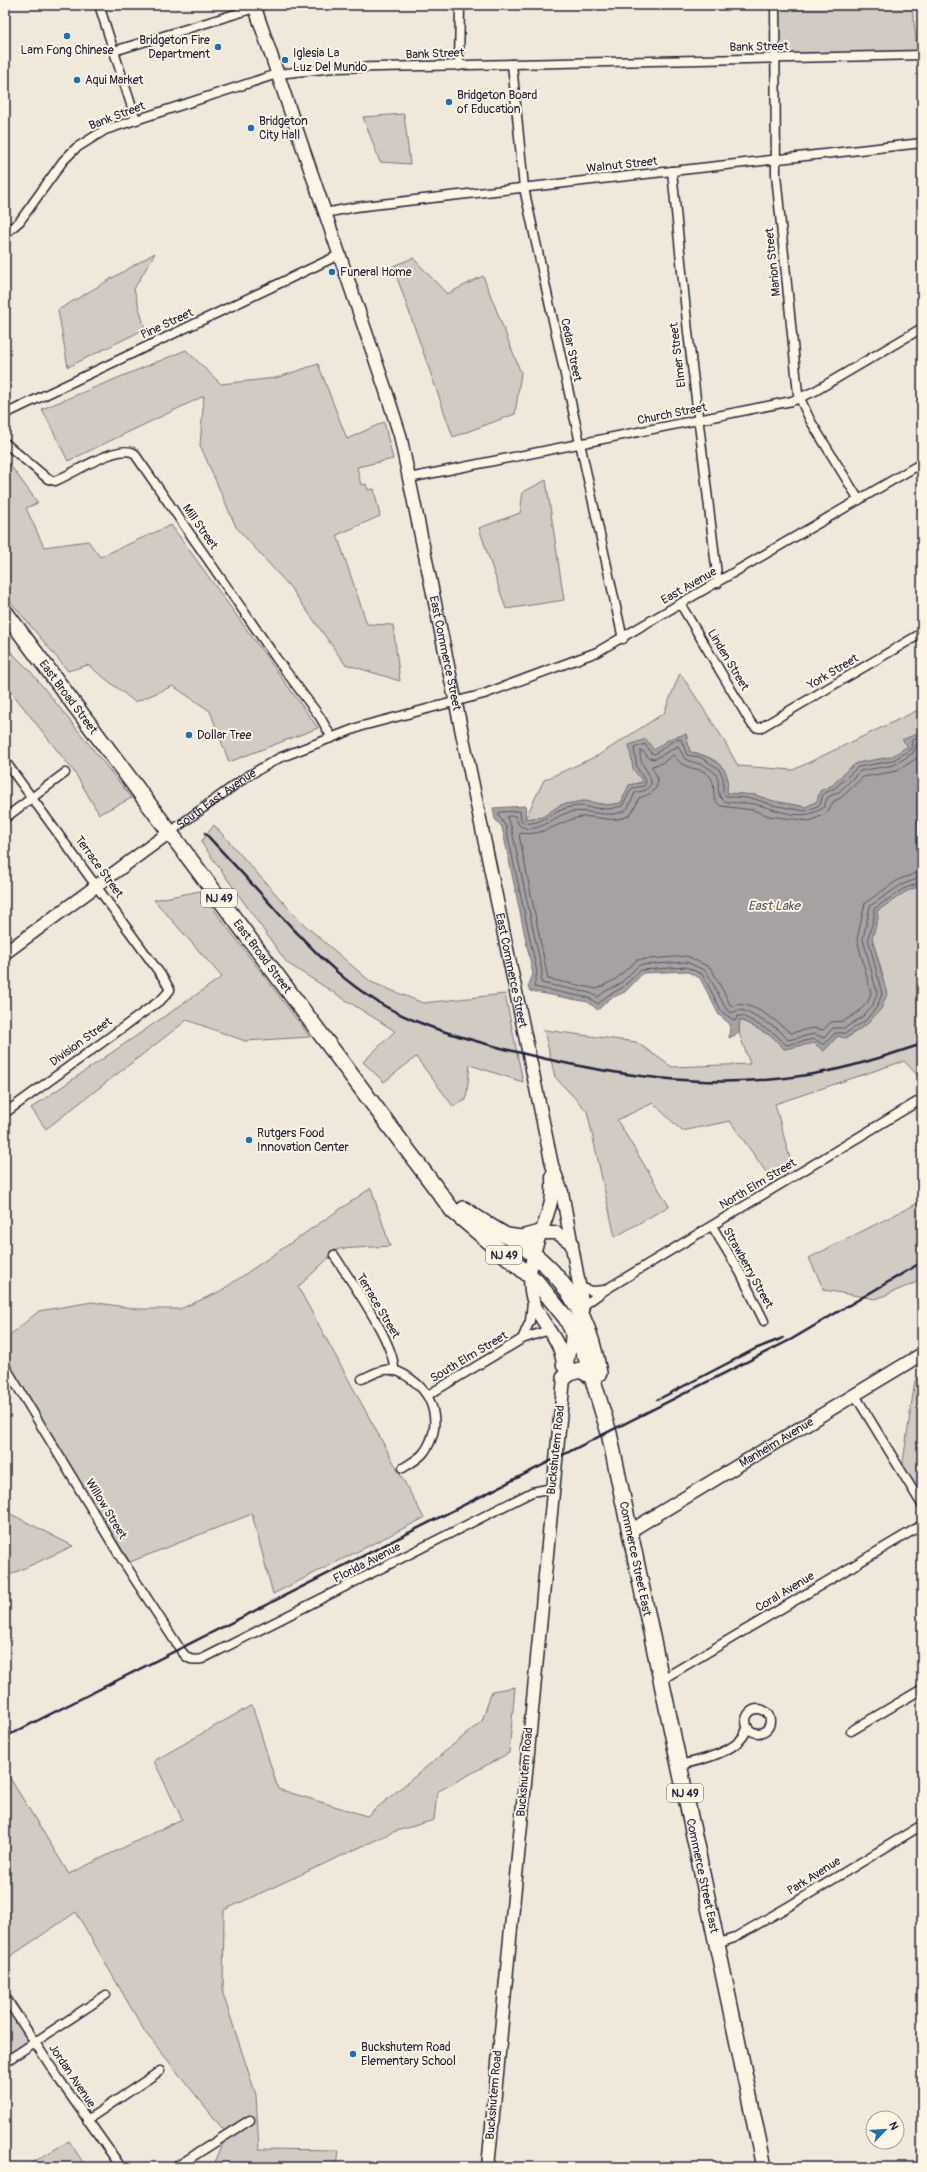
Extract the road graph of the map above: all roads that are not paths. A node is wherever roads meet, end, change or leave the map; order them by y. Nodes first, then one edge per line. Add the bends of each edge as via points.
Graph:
1 (99, 5) edge
2 (460, 5) edge
3 (775, 5) edge
4 (254, 7) edge
5 (114, 51) junction
6 (922, 55) edge
7 (775, 58) junction
8 (512, 64) junction
9 (459, 66) junction
10 (278, 74) junction
11 (136, 120) junction
12 (922, 143) edge
13 (775, 160) junction
14 (672, 171) junction
15 (524, 188) junction
16 (325, 213) junction
17 (5, 234) edge
18 (339, 255) junction
19 (922, 328) edge
20 (800, 398) junction
21 (5, 414) edge
22 (698, 421) junction
23 (5, 443) edge
24 (579, 444) junction
25 (922, 463) edge
26 (409, 478) junction
27 (859, 500) junction
28 (718, 583) junction
29 (681, 605) junction
30 (5, 612) edge
31 (922, 633) edge
32 (623, 638) junction
33 (456, 701) junction
34 (755, 727) joint
35 (332, 738) junction
36 (5, 762) edge
37 (65, 773) dead end
38 (32, 798) junction
39 (5, 818) edge
40 (170, 832) junction
41 (97, 885) junction
42 (5, 953) edge
43 (170, 990) joint
44 (922, 1099) edge
45 (5, 1113) edge
46 (552, 1164) junction
47 (712, 1226) junction
48 (540, 1233) junction
49 (496, 1236) junction
50 (572, 1244) junction
51 (532, 1254) junction
52 (334, 1255) dead end
53 (530, 1276) junction
54 (580, 1287) junction
55 (606, 1290) junction
56 (531, 1292) junction
57 (582, 1310) junction
58 (764, 1321) dead end
59 (572, 1327) junction
60 (549, 1330) junction
61 (522, 1338) junction
62 (922, 1354) edge
63 (5, 1366) edge
64 (394, 1371) junction
65 (593, 1377) junction
66 (564, 1378) junction
67 (362, 1379) dead end
68 (428, 1395) junction
69 (855, 1395) junction
70 (605, 1420) junction
71 (403, 1468) dead end
72 (552, 1488) junction
73 (922, 1505) edge
74 (922, 1525) edge
75 (630, 1531) junction
76 (192, 1661) joint
77 (661, 1680) junction
78 (922, 1689) edge
79 (748, 1728) dead end
80 (852, 1731) dead end
81 (679, 1765) junction
82 (922, 1825) edge
83 (717, 1944) junction
84 (106, 1996) dead end
85 (5, 1997) edge
86 (35, 2043) junction
87 (5, 2062) edge
88 (160, 2071) dead end
89 (87, 2120) junction
90 (250, 2120) dead end
91 (121, 2167) edge
92 (176, 2167) edge
93 (488, 2167) edge
94 (764, 2167) edge

1 - 5 street
2 - 9 street
3 - 7 street, Marion Street
4 - 5 street
4 - 10 street
5 - 11 street
6 - 7 street, Bank Street
7 - 8 street, Bank Street
7 - 13 street, Marion Street
8 - 9 street, Bank Street
8 - 15 street, Cedar Street
9 - 10 street, Bank Street via 334,68
10 - 11 street, Bank Street
10 - 16 street, East Commerce Street
11 - 17 street, Bank Street via 105,130 76,148 63,161 20,221
12 - 13 street, Walnut Street
13 - 14 street, Walnut Street
13 - 20 street, Marion Street
14 - 15 street, Walnut Street
14 - 22 street, Elmer Street
15 - 16 street, Walnut Street via 364,206
15 - 24 street, Cedar Street
16 - 18 street, East Commerce Street
18 - 21 street, Pine Street
18 - 26 street, East Commerce Street via 400,435
19 - 20 street, Church Street
20 - 22 street, Church Street
20 - 27 street, Marion Street via 810,420
22 - 24 street, Church Street
22 - 28 street, Elmer Street
23 - 35 street, Mill Street via 48,479 55,481 116,452 134,452 276,658 320,717
24 - 26 street, Church Street
24 - 32 street, Cedar Street
25 - 27 street, East Avenue
26 - 33 street, East Commerce Street
27 - 28 street, East Avenue
28 - 29 street, East Avenue
29 - 32 street, East Avenue
29 - 34 street, Linden Street via 750,723
30 - 40 highway, East Broad Street / NJ 49
31 - 34 street, York Street via 767,725
32 - 33 street, East Avenue via 597,652 513,684
33 - 35 street, South East Avenue via 392,716
33 - 46 street, East Commerce Street
35 - 40 street, South East Avenue via 263,766
36 - 38 street, Terrace Street
37 - 38 street
38 - 39 street
38 - 41 street, Terrace Street
40 - 41 street, South East Avenue
40 - 49 highway, East Broad Street / NJ 49 via 453,1211
41 - 42 street, South East Avenue
41 - 43 street, Terrace Street
43 - 45 street, Division Street via 162,999
44 - 47 street, North Elm Street
46 - 48 street via 551,1202
46 - 50 street, East Commerce Street via 562,1192
47 - 55 street, North Elm Street
47 - 58 street, Strawberry Street via 741,1274
48 - 49 highway via 521,1238
48 - 50 street via 557,1233
48 - 51 street
49 - 51 highway, East Broad Street / NJ 49
49 - 53 highway, East Broad Street / NJ 49
50 - 54 street, Commerce Street East
51 - 53 street
51 - 57 highway, East Broad Street / NJ 49 via 568,1291
52 - 64 street, Terrace Street via 387,1343
53 - 56 street
53 - 59 highway, East Broad Street / NJ 49 via 545,1290
54 - 55 street via 592,1291
54 - 57 street, Commerce Street East
55 - 57 street, North Elm Street
56 - 60 street via 537,1313
56 - 61 street via 532,1316
57 - 59 street
57 - 70 highway, Commerce Street East / NJ 49 via 596,1352
59 - 60 street
59 - 65 highway, Commerce Street East / NJ 49
59 - 66 street
60 - 61 street, South Elm Street
60 - 66 street via 561,1349
61 - 68 street, South Elm Street
62 - 69 street, Manheim Avenue
63 - 76 street, Willow Street via 121,1558 180,1649 187,1659
64 - 67 street via 377,1372
64 - 68 street, South Elm Street via 414,1381
65 - 66 highway via 580,1370 570,1372
65 - 70 highway, Commerce Street East / NJ 49
66 - 72 street, Buckshutem Road
68 - 71 street, South Elm Street via 434,1416 433,1433 424,1452
69 - 73 street
69 - 75 street, Manheim Avenue
70 - 75 highway, Commerce Street East / NJ 49
72 - 76 street, Florida Avenue via 532,1492 202,1659
72 - 93 street, Buckshutem Road
74 - 77 street, Coral Avenue
75 - 77 highway, Commerce Street East / NJ 49
77 - 81 highway, Commerce Street East / NJ 49
78 - 80 street
79 - 81 street via 746,1735 730,1748 707,1759
81 - 83 highway, Commerce Street East / NJ 49
82 - 83 street, Park Avenue via 791,1905 734,1938
83 - 94 highway, Commerce Street East / NJ 49
84 - 86 street
85 - 86 street, Jordan Avenue
86 - 87 street
86 - 89 street, Jordan Avenue
88 - 89 street
89 - 91 street, Jordan Avenue
90 - 92 street

